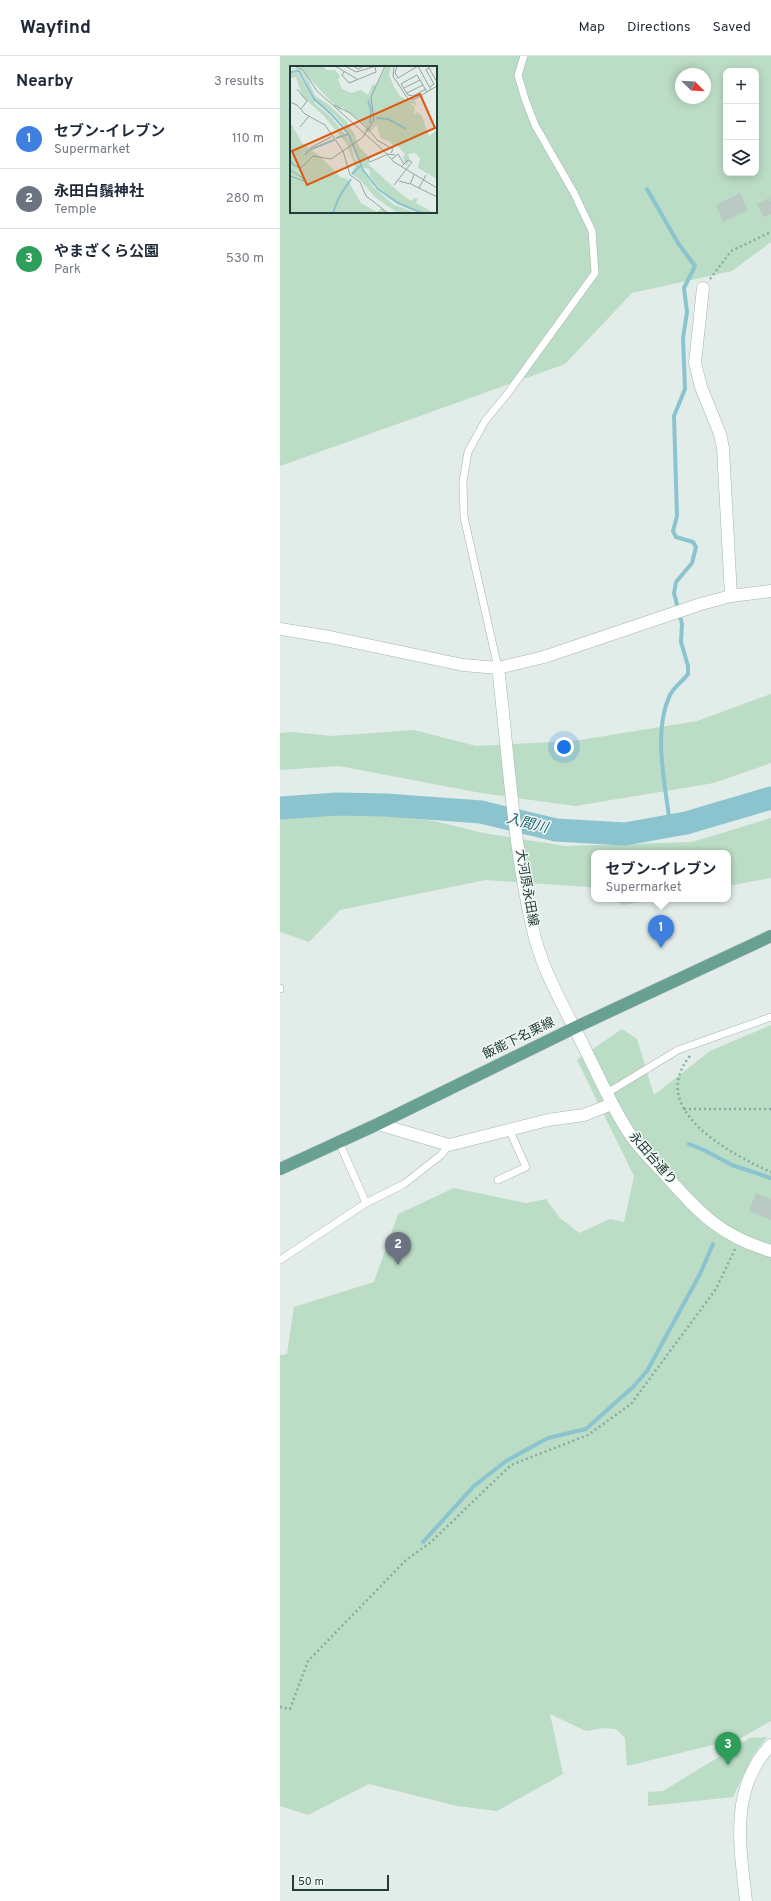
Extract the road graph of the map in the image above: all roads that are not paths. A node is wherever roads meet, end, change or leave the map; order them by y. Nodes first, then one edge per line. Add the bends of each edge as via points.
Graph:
1 (524, 56) edge
2 (703, 288) road end
3 (771, 591) edge
4 (731, 596) junction
5 (280, 629) edge
6 (498, 668) junction
7 (771, 936) edge
8 (771, 1017) edge
9 (574, 1028) junction
10 (609, 1099) junction
11 (378, 1124) junction
12 (509, 1129) junction
13 (339, 1142) junction
14 (448, 1145) junction
15 (280, 1169) edge
16 (498, 1180) dead end
17 (366, 1202) junction
18 (771, 1251) edge
19 (280, 1260) edge
20 (771, 1745) edge
21 (746, 1901) edge

1 - 6 lane via 518,75 525,99 535,125 574,193 592,231 595,272 485,421 468,452 463,481 464,517
2 - 4 street via 695,363 723,448
3 - 4 street
4 - 6 street via 666,614 544,657
5 - 6 street via 330,636 463,665
6 - 9 street, 大河原永田線 via 523,880 536,939 547,971
7 - 9 main road, 飯能下名栗線
8 - 10 lane via 678,1050
9 - 10 street, 永田台通り
9 - 11 main road, 飯能下名栗線
10 - 12 street via 584,1115
10 - 18 street, 永田台通り via 638,1145 685,1197 717,1227 740,1240
11 - 13 main road, 飯能下名栗線
11 - 14 street
12 - 14 street
12 - 16 lane via 526,1167
13 - 15 main road, 飯能下名栗線
13 - 17 lane
14 - 17 lane via 441,1155 404,1184
17 - 19 lane
20 - 21 street via 751,1772 743,1793 740,1844

